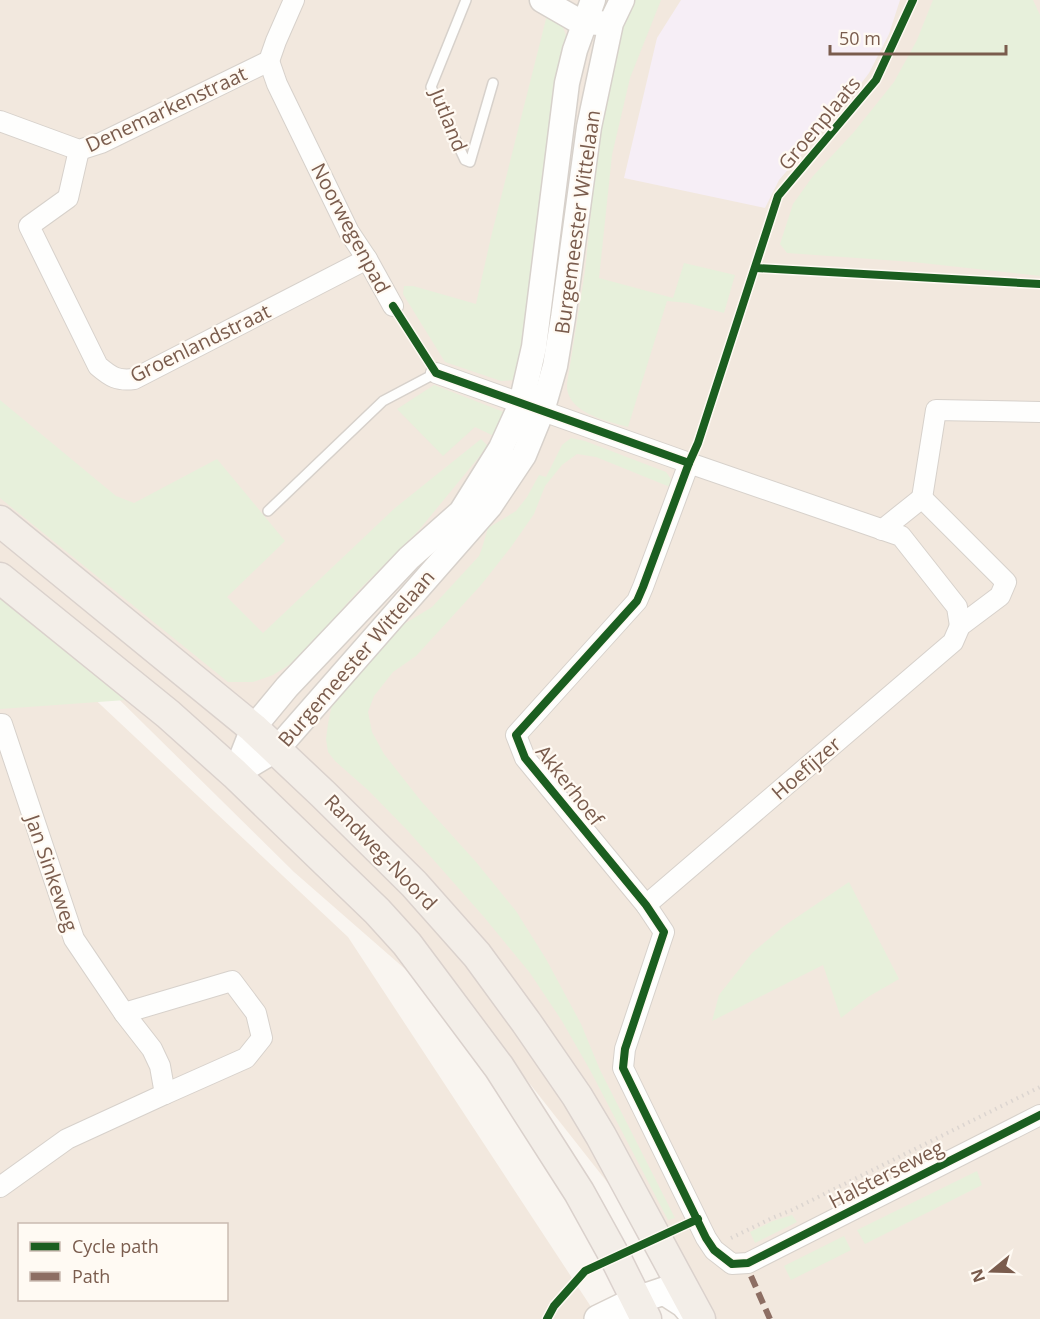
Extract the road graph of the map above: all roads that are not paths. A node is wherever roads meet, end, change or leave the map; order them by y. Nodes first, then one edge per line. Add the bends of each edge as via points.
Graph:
1 (294, 0) edge
2 (466, 0) edge
3 (542, 0) edge
4 (622, 0) edge
5 (590, 7) edge
6 (611, 23) junction
7 (269, 61) junction
8 (493, 83) dead end
9 (0, 121) edge
10 (79, 150) junction
11 (367, 259) junction
12 (393, 306) dead end
13 (436, 373) joint
14 (532, 407) junction
15 (1040, 412) edge
16 (689, 463) junction
17 (922, 498) junction
18 (268, 511) dead end
19 (0, 521) edge
20 (882, 530) junction
21 (0, 578) edge
22 (960, 627) junction
23 (0, 724) edge
24 (253, 728) junction
25 (277, 749) junction
26 (235, 774) junction
27 (646, 905) junction
28 (124, 1013) junction
29 (165, 1094) junction
30 (1040, 1115) edge
31 (0, 1187) edge
32 (670, 1263) junction
33 (748, 1263) joint
34 (671, 1296) junction
35 (646, 1313) edge
36 (598, 1319) edge
37 (698, 1319) edge

1 - 7 street, Denemarkenstraat
2 - 8 lane, Jutland via 431,87 465,160 470,162
3 - 5 street via 575,19
4 - 6 street, Burgemeester Wittelaan
5 - 6 street
5 - 14 street, Burgemeester Wittelaan via 567,83 534,347
6 - 14 street, Burgemeester Wittelaan via 589,127 555,366
7 - 10 street, Denemarkenstraat
7 - 11 street, Noorwegenpad via 349,232
9 - 10 street, Denemarkenstraat
10 - 11 street, Groenlandstraat via 68,198 29,226 98,366 110,376 134,379
11 - 12 street, Noorwegenpad
13 - 14 street
13 - 18 lane via 382,401
14 - 16 street
14 - 24 street, Burgemeester Wittelaan via 461,512 409,558 286,687
14 - 25 street, Burgemeester Wittelaan via 524,455 490,506
15 - 17 street via 936,410
16 - 20 street
16 - 27 street, Akkerhoef via 637,601 516,735 525,758
17 - 20 street
17 - 22 street, Hoefijzer via 1006,582 1000,596
19 - 24 main road, Randweg-Noord
20 - 22 street via 902,536 957,607
21 - 26 main road via 168,714
22 - 27 street, Hoefijzer via 953,642
23 - 28 street, Jan Sinkeweg via 74,939
24 - 25 main road, Randweg-Noord
24 - 26 street, Burgemeester Wittelaan
25 - 26 street, Burgemeester Wittelaan
25 - 32 main road, Randweg-Noord via 370,838 477,955 577,1096
26 - 35 main road via 407,944 499,1067 579,1192
27 - 33 street, Akkerhoef via 664,933 625,1049 623,1068 706,1238 732,1264
28 - 29 street, Jan Sinkeweg via 152,1049
28 - 29 street via 232,981 256,1013 262,1038 246,1058
29 - 31 street via 67,1139
30 - 33 street, Halsterseweg
32 - 34 main road via 674,1288
32 - 37 main road, Randweg-Noord
34 - 35 main road via 664,1291
34 - 37 main road
35 - 36 main road

